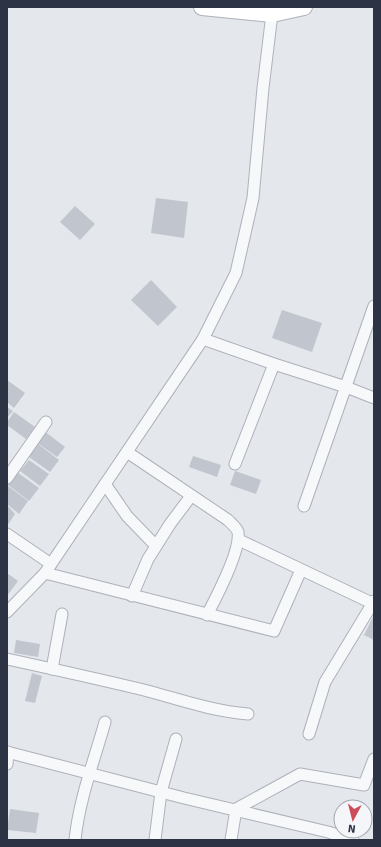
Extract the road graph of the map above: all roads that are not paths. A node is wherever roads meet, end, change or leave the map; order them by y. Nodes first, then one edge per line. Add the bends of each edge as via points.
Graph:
1 (202, 7) edge
2 (304, 7) edge
3 (220, 8) edge
4 (272, 14) junction
5 (374, 306) edge
6 (203, 338) junction
7 (274, 364) junction
8 (346, 387) junction
9 (374, 398) edge
10 (46, 422) dead end
11 (127, 452) junction
12 (235, 464) dead end
13 (7, 478) edge
14 (105, 484) junction
15 (192, 496) junction
16 (304, 506) dead end
17 (7, 534) edge
18 (238, 540) junction
19 (156, 546) junction
20 (48, 569) junction
21 (301, 570) junction
22 (132, 596) junction
23 (374, 603) edge
24 (7, 612) edge
25 (62, 614) dead end
26 (207, 615) junction
27 (7, 659) edge
28 (52, 669) junction
29 (248, 714) dead end
30 (105, 722) dead end
31 (309, 734) dead end
32 (176, 739) dead end
33 (8, 752) edge
34 (374, 759) edge
35 (7, 764) edge
36 (90, 774) junction
37 (161, 792) junction
38 (236, 809) junction
39 (75, 840) edge
40 (155, 840) edge
41 (231, 840) edge
42 (353, 840) edge

1 - 3 street
2 - 4 street
3 - 4 street
4 - 6 street via 252,198 236,273
5 - 8 street
6 - 7 street
6 - 11 street
7 - 8 street
7 - 12 street
8 - 9 street
8 - 16 street
10 - 13 street
11 - 14 street
11 - 15 street
14 - 19 street via 127,516
14 - 20 street
15 - 18 street via 228,520 237,530
15 - 19 street
17 - 20 street
18 - 21 street
18 - 26 street via 226,576
19 - 22 street via 148,558
20 - 22 street
20 - 24 street
21 - 23 street
21 - 26 street via 274,631
22 - 26 street
23 - 31 street via 325,682
25 - 28 street
27 - 28 street
28 - 29 street via 203,707
30 - 36 street
32 - 37 street
33 - 35 street
33 - 36 street
34 - 38 street via 364,785 300,774
36 - 37 street
36 - 39 street
37 - 38 street
37 - 40 street
38 - 41 street
38 - 42 street

